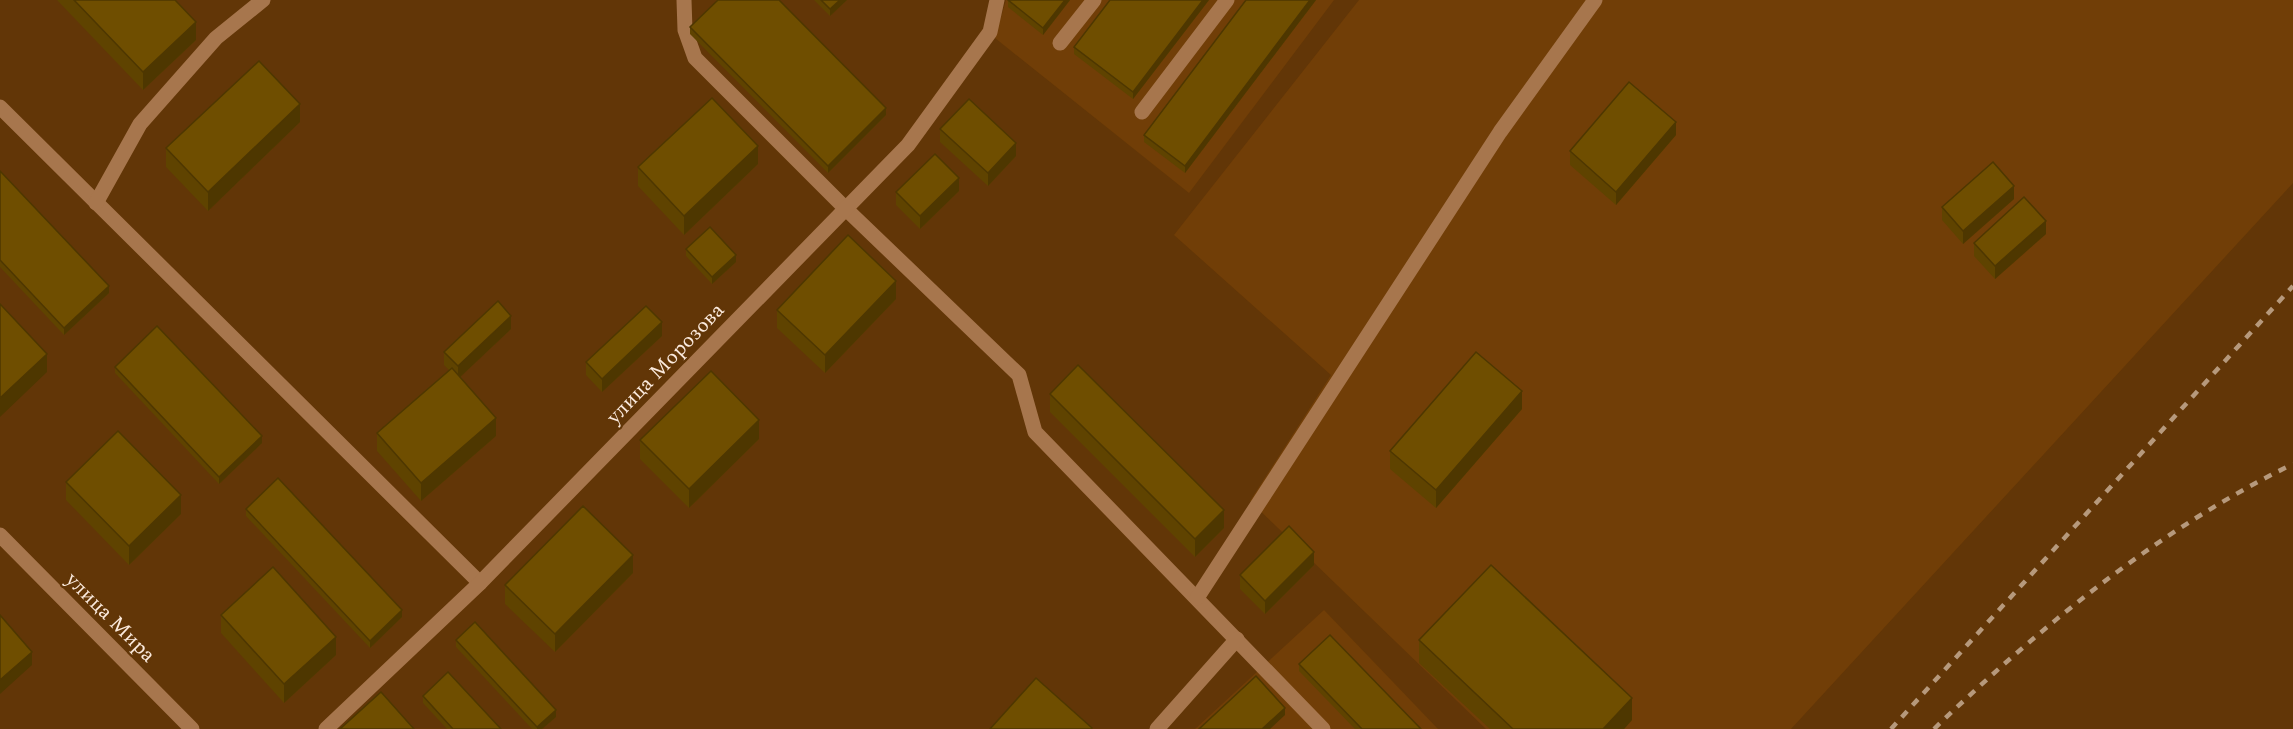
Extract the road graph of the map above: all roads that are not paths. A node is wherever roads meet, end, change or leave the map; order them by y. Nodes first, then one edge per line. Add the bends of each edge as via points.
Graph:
1 (262, 0) edge
2 (684, 0) edge
3 (997, 0) edge
4 (1094, 0) edge
5 (1227, 0) edge
6 (1595, 0) edge
7 (1060, 44) dead end
8 (0, 106) edge
9 (1142, 112) dead end
10 (96, 203) junction
11 (846, 209) junction
12 (0, 535) edge
13 (480, 583) junction
14 (1197, 598) junction
15 (1237, 639) junction
16 (192, 729) edge
17 (326, 729) edge
18 (1157, 729) edge
19 (1323, 729) edge

1 - 10 street via 216,38 140,124
2 - 11 street via 685,30 695,58
3 - 11 street, улица Морозова via 990,32 908,145
4 - 7 street
5 - 9 street
6 - 14 street via 1500,132
8 - 10 street
10 - 13 street
11 - 13 street, улица Морозова
11 - 14 street via 1019,375 1035,432
12 - 16 street, улица Мира
13 - 17 street, улица Морозова
14 - 15 street
15 - 18 street
15 - 19 street

